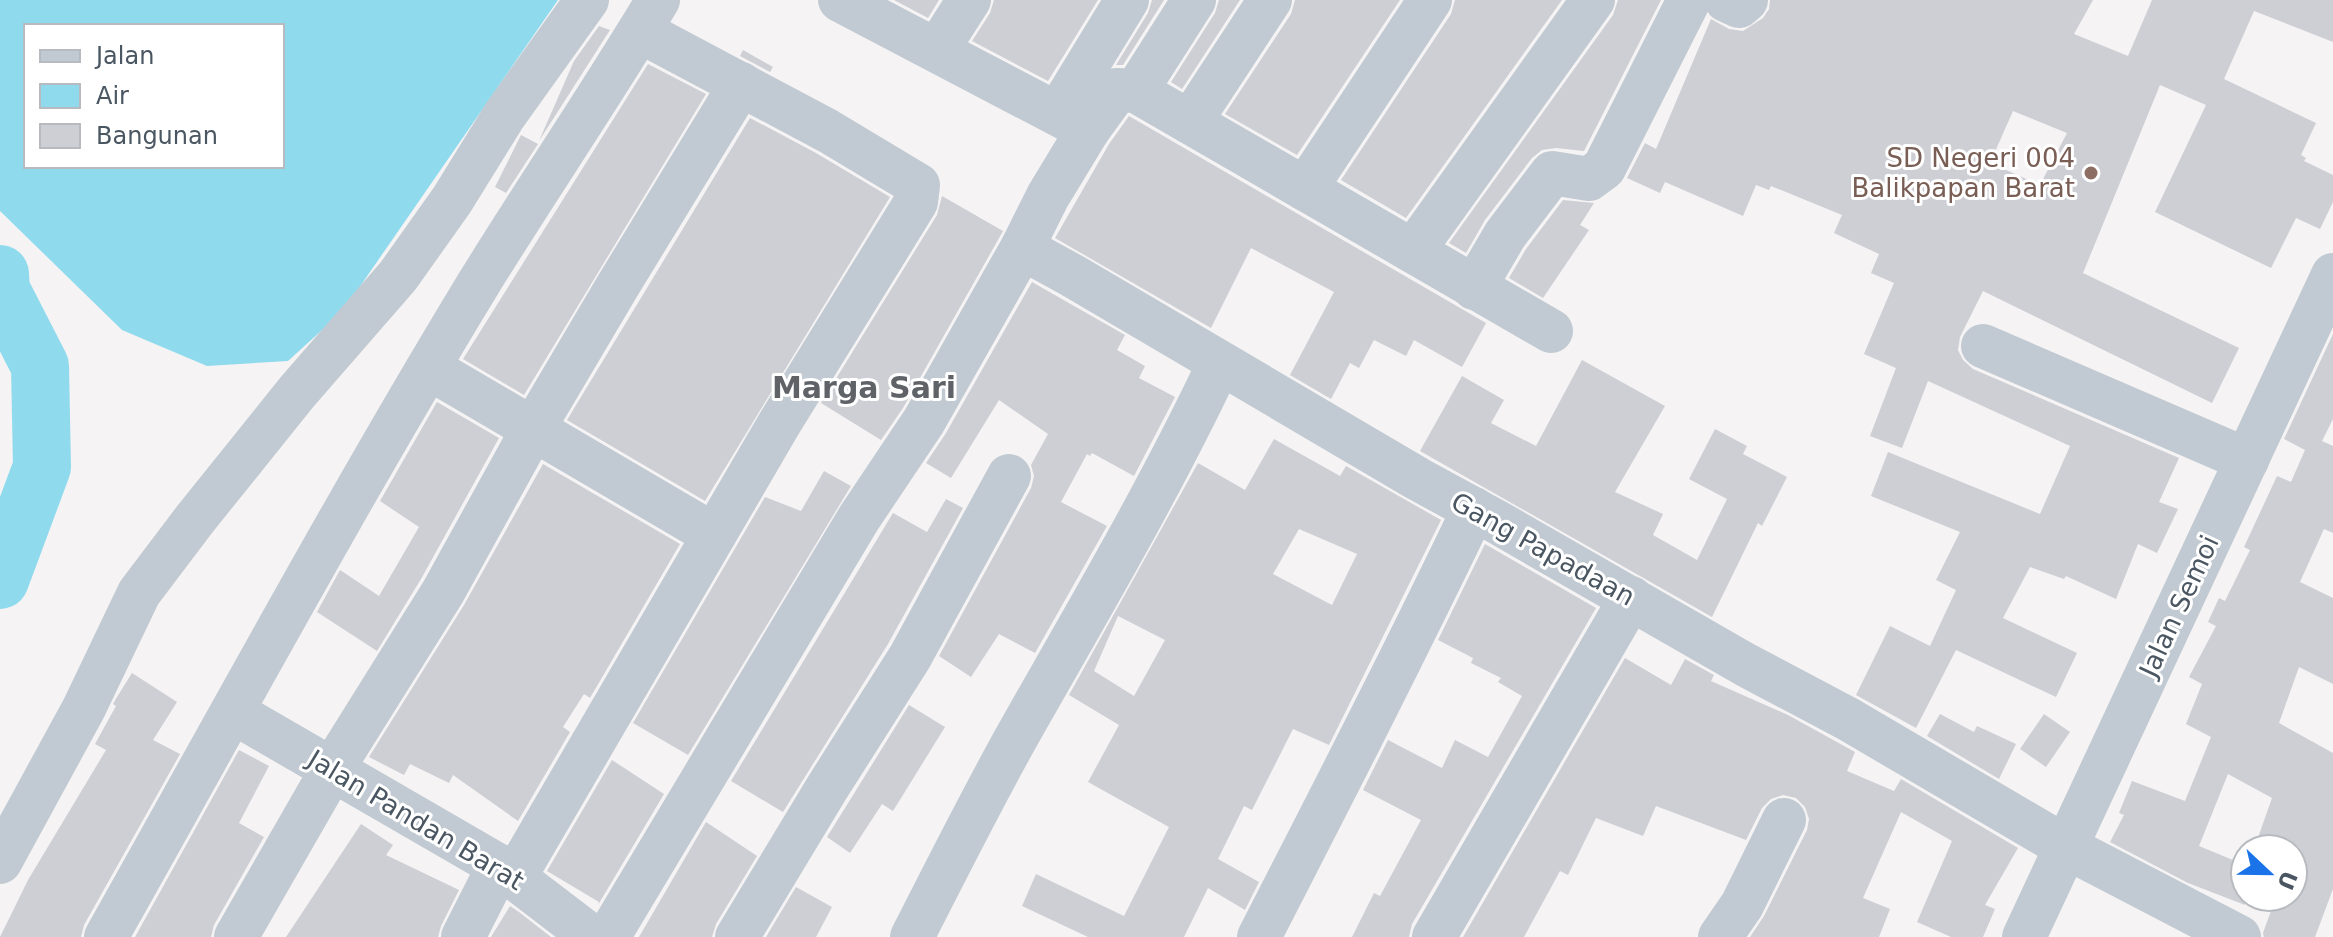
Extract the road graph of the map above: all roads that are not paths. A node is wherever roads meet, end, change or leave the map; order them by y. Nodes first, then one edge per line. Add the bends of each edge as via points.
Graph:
1 (587, 0) edge
2 (840, 0) edge
3 (969, 0) edge
4 (1127, 0) edge
5 (1194, 0) edge
6 (1270, 0) edge
7 (1430, 0) edge
8 (1593, 0) edge
9 (1689, 0) edge
10 (1726, 0) edge
11 (1746, 0) edge
12 (649, 15) edge
13 (937, 50) junction
14 (741, 84) junction
15 (1136, 91) junction
16 (1073, 122) junction
17 (1190, 122) junction
18 (1305, 189) junction
19 (1022, 248) junction
20 (1413, 251) junction
21 (2333, 275) edge
22 (1474, 288) junction
23 (1551, 331) dead end
24 (1983, 346) dead end
25 (1219, 364) junction
26 (429, 368) junction
27 (533, 429) junction
28 (2247, 460) junction
29 (1009, 476) dead end
30 (1474, 509) junction
31 (714, 535) junction
32 (1631, 598) junction
33 (233, 712) junction
34 (333, 768) junction
35 (1784, 820) dead end
36 (2066, 847) junction
37 (0, 862) edge
38 (507, 872) junction
39 (106, 937) edge
40 (236, 937) edge
41 (463, 937) edge
42 (592, 937) edge
43 (608, 937) edge
44 (737, 937) edge
45 (912, 937) edge
46 (1259, 937) edge
47 (1434, 937) edge
48 (1720, 937) edge
49 (2024, 937) edge
50 (2239, 937) edge

1 - 37 street via 398,276 335,346 139,593
2 - 13 street
3 - 13 street
4 - 16 street
5 - 15 street
6 - 17 street
7 - 18 street
8 - 20 street
9 - 22 street via 1604,168 1589,179 1552,173 1505,235
10 - 11 street via 1739,6
12 - 14 street
12 - 26 street
13 - 16 street
14 - 27 street
14 - 31 street via 918,185 916,202
15 - 16 street via 1117,90
15 - 17 street
16 - 19 street via 1048,196
17 - 18 street
18 - 20 street
19 - 25 street, Gang Papadaan
19 - 43 street via 924,421 859,518
20 - 22 street
21 - 28 street, Jalan Semoi
22 - 23 street
24 - 28 street
25 - 30 street, Gang Papadaan
25 - 45 street
26 - 27 street
26 - 33 street via 264,649
27 - 31 street
27 - 34 street via 443,592
28 - 36 street, Jalan Semoi
29 - 44 street via 910,657
30 - 32 street, Gang Papadaan
30 - 46 street
31 - 38 street
32 - 36 street, Gang Papadaan
32 - 47 street
33 - 34 street, Jalan Pandan Barat
33 - 39 street
34 - 38 street, Jalan Pandan Barat
34 - 40 street
35 - 48 street
36 - 49 street, Jalan Semoi
36 - 50 street, Gang Papadaan
38 - 41 street
38 - 42 street, Jalan Pandan Barat

